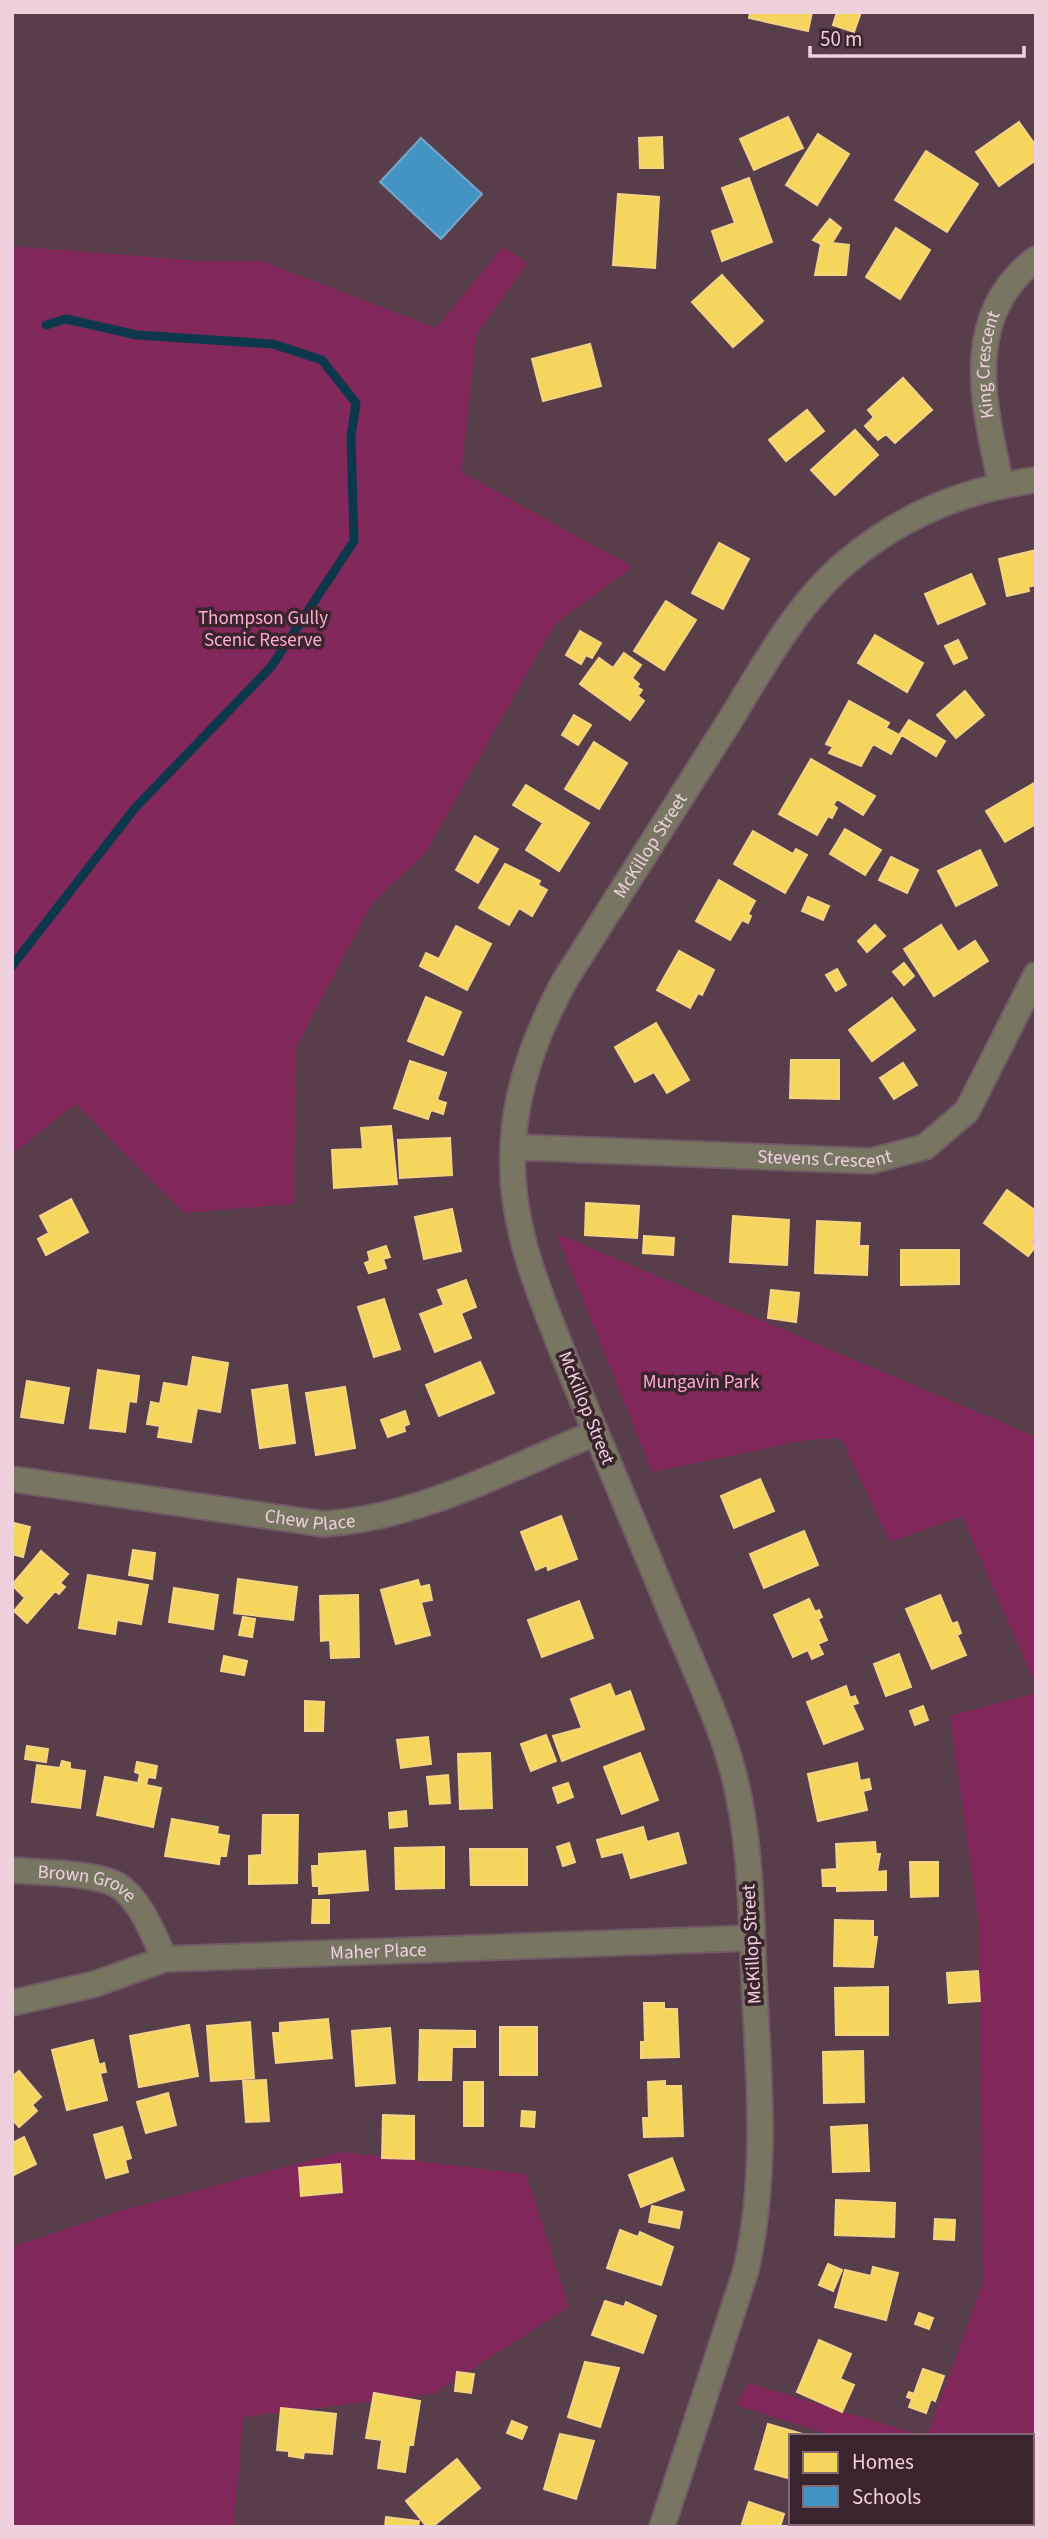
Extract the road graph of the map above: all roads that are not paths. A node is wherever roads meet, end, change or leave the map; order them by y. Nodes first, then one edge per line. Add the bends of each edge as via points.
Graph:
1 (1036, 259) edge
2 (1036, 480) edge
3 (1001, 484) junction
4 (1036, 975) edge
5 (513, 1147) junction
6 (595, 1433) junction
7 (12, 1479) edge
8 (12, 1870) edge
9 (752, 1938) junction
10 (165, 1959) junction
11 (12, 2003) edge
12 (662, 2527) edge

1 - 3 street, King Crescent via 1009,286 985,340 984,407
2 - 3 street, McKillop Street
3 - 5 street, McKillop Street via 951,499 890,529 846,562 815,594 565,980 527,1064
4 - 5 street, Stevens Crescent via 968,1111 925,1147 870,1161
5 - 6 street, McKillop Street via 514,1189 527,1258
6 - 7 street, Chew Place via 405,1511 356,1522 323,1524
6 - 9 street, McKillop Street via 727,1750 745,1827
8 - 10 street, Brown Grove via 88,1877 118,1885 147,1920
9 - 10 street, Maher Place
9 - 12 street, McKillop Street via 761,2131 756,2229
10 - 11 street, Maher Place via 95,1984

